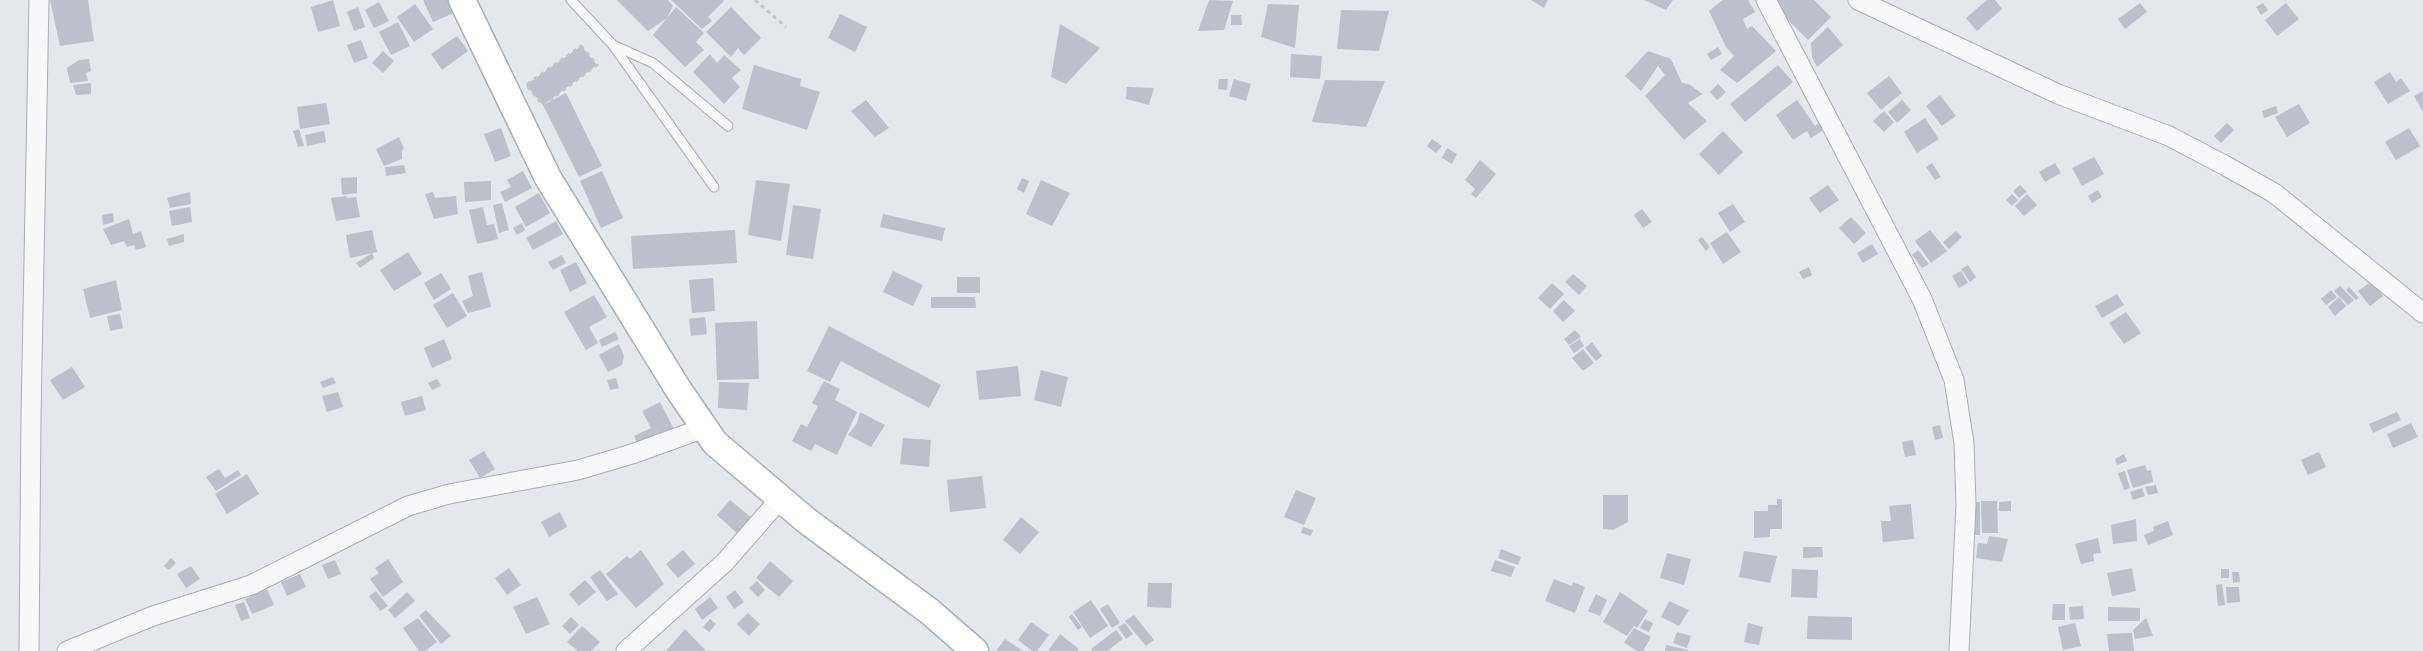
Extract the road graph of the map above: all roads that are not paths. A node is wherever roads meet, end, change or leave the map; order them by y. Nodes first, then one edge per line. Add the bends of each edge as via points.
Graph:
1 (40, 0) edge
2 (462, 0) edge
3 (571, 0) edge
4 (1766, 0) edge
5 (1858, 0) edge
6 (612, 44) junction
7 (728, 126) dead end
8 (714, 187) dead end
9 (2423, 312) edge
10 (704, 428) junction
11 (780, 499) junction
12 (29, 651) edge
13 (68, 651) edge
14 (626, 651) edge
15 (975, 651) edge
16 (1959, 651) edge

1 - 12 street
2 - 10 street via 548,178
3 - 6 lane
4 - 16 street via 1922,299 1954,380 1964,443 1966,505
5 - 9 street via 2058,94 2169,136 2226,166 2274,193
6 - 7 lane via 653,63
6 - 8 lane
10 - 11 street via 715,443
10 - 13 street via 578,470 449,494 408,506 251,585 153,616
11 - 14 street via 725,562
11 - 15 street via 930,611

